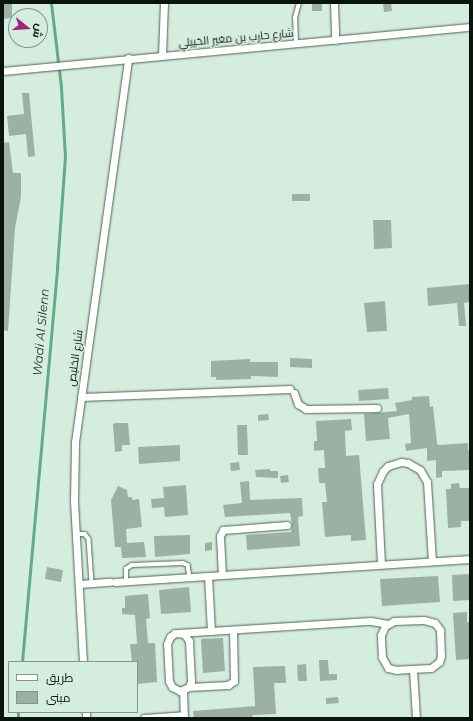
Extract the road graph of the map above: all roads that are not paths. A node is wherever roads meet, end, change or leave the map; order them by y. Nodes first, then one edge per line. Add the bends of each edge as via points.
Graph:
1 (164, 3) edge
2 (299, 3) edge
3 (334, 3) edge
4 (470, 27) edge
5 (335, 40) junction
6 (296, 44) junction
7 (162, 55) junction
8 (128, 58) junction
9 (3, 71) edge
10 (81, 397) junction
11 (377, 408) dead end
12 (287, 525) dead end
13 (76, 534) junction
14 (470, 559) edge
15 (432, 561) junction
16 (381, 564) junction
17 (222, 575) junction
18 (208, 576) junction
19 (190, 577) junction
20 (126, 581) junction
21 (92, 583) junction
22 (79, 584) junction
23 (388, 624) junction
24 (232, 630) junction
25 (211, 631) junction
26 (178, 633) junction
27 (83, 661) edge
28 (413, 670) junction
29 (186, 688) junction
30 (184, 716) edge
31 (144, 718) edge
32 (416, 718) edge

1 - 7 street
2 - 6 lane via 295,18
3 - 5 street
4 - 5 street, شارع حارب بن مغير الخييلي
5 - 6 street, شارع حارب بن مغير الخييلي
6 - 7 street, شارع حارب بن مغير الخييلي
7 - 8 street, شارع حارب بن مغير الخييلي
8 - 9 street, شارع حارب بن مغير الخييلي
8 - 10 street, شارع الخليص
10 - 11 street via 292,391 298,404 306,409
10 - 13 street, شارع الخليص via 74,470
12 - 17 street via 223,530 220,536
13 - 21 lane via 85,534 89,538
13 - 22 street, شارع الخليص
14 - 15 street
15 - 16 street
15 - 16 street via 425,475 415,465 401,462 388,466 377,484
16 - 17 street
17 - 18 street
18 - 19 street
18 - 25 street
19 - 20 street
19 - 20 lane via 188,565 183,563 132,565 126,569
20 - 21 street
21 - 22 street
22 - 27 street, شارع الخليص
23 - 24 street via 371,621
23 - 28 street via 381,635 384,663 394,670
23 - 28 street via 394,621 424,620 435,623 439,628 439,662 431,668
24 - 25 street
24 - 29 street via 234,681 228,685
25 - 26 street
26 - 29 street via 184,634 189,641 191,682
26 - 29 street via 168,640 169,681 174,689
28 - 32 street
29 - 30 street
30 - 31 street

